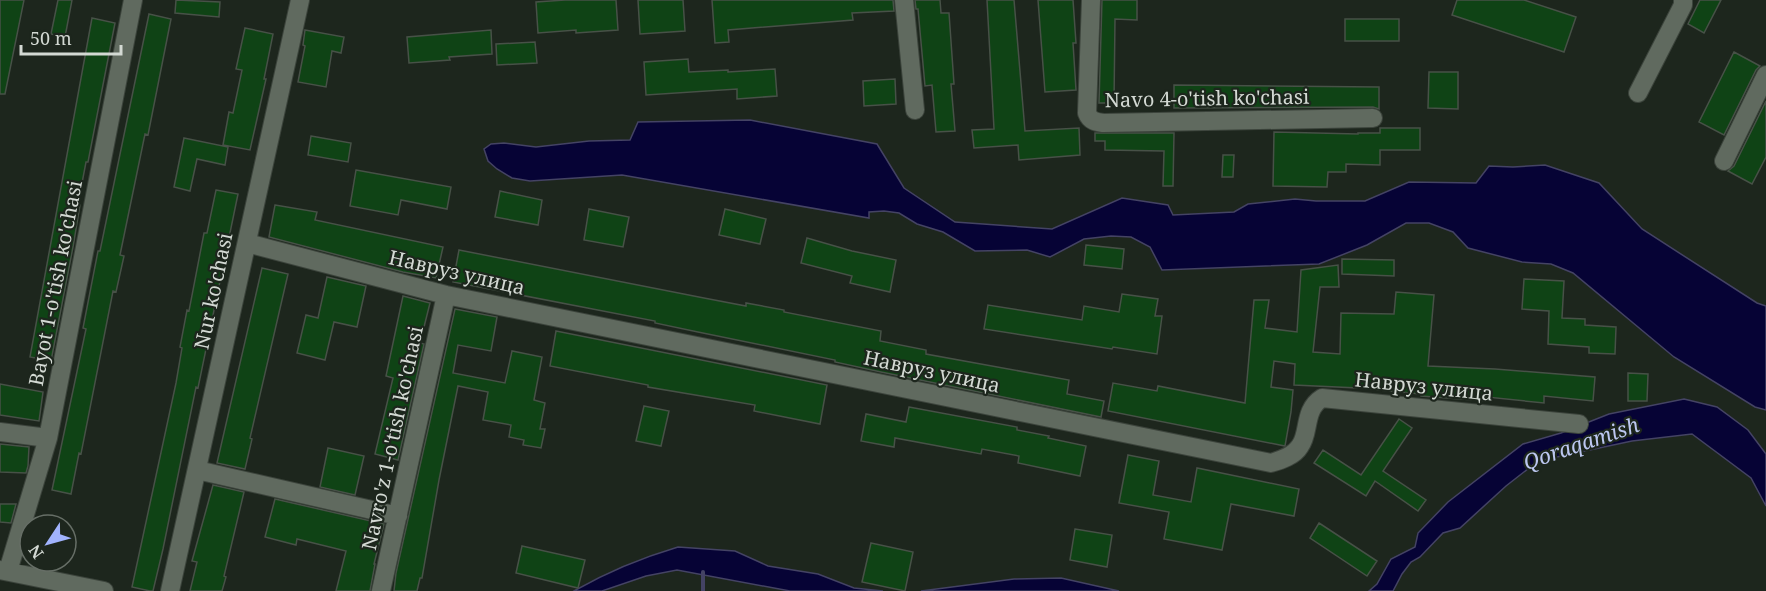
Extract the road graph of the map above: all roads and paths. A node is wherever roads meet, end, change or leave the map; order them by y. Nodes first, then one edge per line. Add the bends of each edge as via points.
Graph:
1 (132, 0) edge
2 (300, 0) edge
3 (904, 0) edge
4 (1091, 0) edge
5 (1683, 0) edge
6 (1766, 75) edge
7 (1638, 93) dead end
8 (915, 110) dead end
9 (1373, 118) dead end
10 (1724, 161) dead end
11 (247, 243) junction
12 (446, 295) junction
13 (1579, 424) dead end
14 (0, 432) edge
15 (48, 438) junction
16 (197, 470) junction
17 (398, 516) junction
18 (4, 570) edge
19 (104, 591) edge
20 (170, 591) edge
21 (381, 591) edge

1 - 15 street, Bayot 1-o'tish ko'chasi
2 - 11 street, Nur ko'chasi
3 - 8 street
4 - 9 street, Navo 4-o'tish ko'chasi via 1087,113 1094,121
5 - 7 street
6 - 10 street
11 - 12 street, Навруз улица
11 - 16 street, Nur ko'chasi
12 - 13 street, Навруз улица via 1271,463 1299,448 1306,423 1322,398
12 - 17 street, Navro'z 1-o'tish ko'chasi
14 - 15 street
15 - 18 street, Bayot 1-o'tish ko'chasi
16 - 17 street
16 - 20 street, Nur ko'chasi
17 - 21 street, Navro'z 1-o'tish ko'chasi
18 - 19 street

